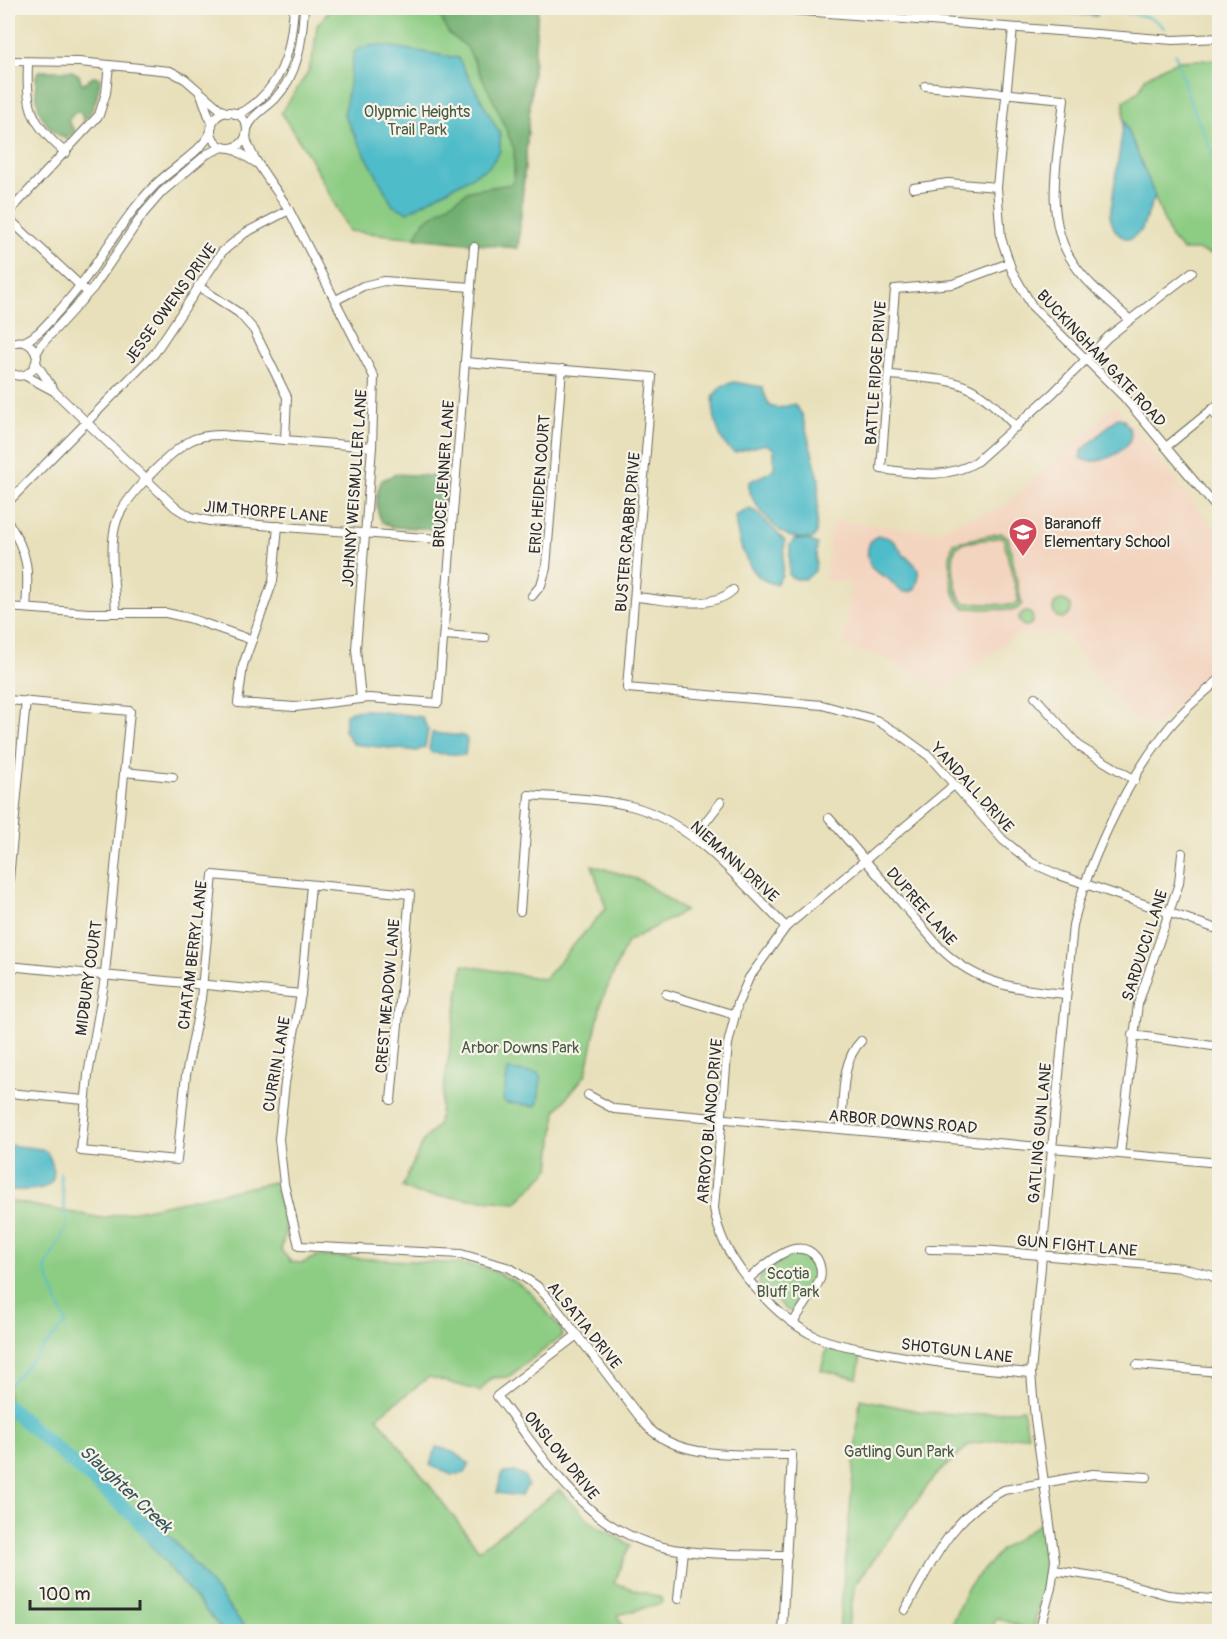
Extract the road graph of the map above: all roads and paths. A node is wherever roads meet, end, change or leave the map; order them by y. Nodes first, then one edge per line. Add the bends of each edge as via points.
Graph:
1 (294, 8) edge
2 (304, 8) edge
3 (765, 8) edge
4 (917, 8) edge
5 (931, 8) edge
6 (839, 10) edge
7 (916, 20) junction
8 (931, 21) junction
9 (1013, 28) junction
10 (1220, 38) edge
11 (8, 62) edge
12 (28, 63) junction
13 (109, 65) junction
14 (926, 86) dead end
15 (1007, 93) junction
16 (201, 94) junction
17 (232, 113) junction
18 (212, 128) junction
19 (246, 132) junction
20 (227, 147) junction
21 (66, 153) junction
22 (258, 164) junction
23 (913, 188) dead end
24 (998, 188) junction
25 (289, 210) junction
26 (8, 215) edge
27 (474, 247) dead end
28 (1008, 263) junction
29 (1192, 272) dead end
30 (198, 286) junction
31 (81, 287) junction
32 (471, 287) junction
33 (88, 293) junction
34 (336, 300) junction
35 (1129, 319) junction
36 (10, 342) edge
37 (24, 342) junction
38 (36, 359) junction
39 (1086, 359) junction
40 (465, 362) junction
41 (562, 369) junction
42 (10, 375) edge
43 (24, 375) junction
44 (890, 375) junction
45 (55, 392) junction
46 (1220, 403) edge
47 (1211, 410) junction
48 (1220, 420) edge
49 (86, 421) junction
50 (1016, 427) junction
51 (285, 440) junction
52 (372, 447) junction
53 (1166, 447) junction
54 (146, 480) junction
55 (8, 502) edge
56 (1220, 512) edge
57 (8, 522) edge
58 (278, 526) junction
59 (365, 533) junction
60 (451, 540) junction
61 (733, 590) dead end
62 (532, 596) dead end
63 (635, 597) junction
64 (8, 607) edge
65 (26, 608) junction
66 (116, 613) junction
67 (444, 635) junction
68 (485, 638) dead end
69 (252, 640) junction
70 (1220, 679) edge
71 (627, 688) joint
72 (1035, 697) dead end
73 (361, 699) junction
74 (8, 700) edge
75 (26, 701) junction
76 (124, 772) junction
77 (173, 777) dead end
78 (1135, 780) junction
79 (954, 784) junction
80 (721, 802) dead end
81 (829, 818) dead end
82 (693, 838) junction
83 (1182, 852) dead end
84 (864, 859) junction
85 (1084, 884) junction
86 (311, 885) junction
87 (8, 890) edge
88 (410, 894) joint
89 (520, 911) dead end
90 (1168, 912) junction
91 (786, 927) junction
92 (1220, 930) edge
93 (8, 966) edge
94 (105, 975) junction
95 (203, 984) junction
96 (301, 994) junction
97 (666, 994) dead end
98 (1065, 994) junction
99 (735, 1015) junction
100 (1132, 1035) junction
101 (861, 1041) dead end
102 (1220, 1047) edge
103 (8, 1093) edge
104 (588, 1095) dead end
105 (85, 1100) junction
106 (391, 1100) dead end
107 (721, 1118) junction
108 (841, 1129) junction
109 (1051, 1148) junction
110 (1120, 1154) junction
111 (177, 1160) joint
112 (1220, 1163) edge
113 (299, 1246) joint
114 (930, 1249) dead end
115 (1041, 1255) junction
116 (748, 1279) junction
117 (1220, 1281) edge
118 (793, 1323) junction
119 (577, 1335) junction
120 (880, 1352) joint
121 (1137, 1365) dead end
122 (1220, 1372) edge
123 (1031, 1373) junction
124 (1147, 1478) dead end
125 (1045, 1481) junction
126 (683, 1550) junction
127 (787, 1555) junction
128 (1054, 1570) junction
129 (678, 1599) dead end
130 (1220, 1600) edge
131 (905, 1610) dead end
132 (783, 1632) edge
133 (1039, 1632) edge

1 - 17 street via 290,50 280,75 250,108
2 - 19 street via 303,35 295,68 282,91 252,119
3 - 6 street
4 - 7 street
5 - 8 street
6 - 7 street
7 - 8 street
8 - 9 street
9 - 10 street via 1173,40
9 - 15 street, BUCKINGHAM GATE ROAD
11 - 12 street
12 - 13 street
12 - 21 street via 28,102 35,121
13 - 16 street via 170,71
13 - 21 street via 99,115
14 - 15 street
15 - 24 street, BUCKINGHAM GATE ROAD
15 - 35 street via 1064,99 1054,204 1057,230 1075,266
16 - 17 street
16 - 18 street
17 - 18 street via 218,116
17 - 19 street via 243,119
18 - 20 street via 215,141
18 - 31 street via 206,142 145,195
19 - 20 street via 240,144
19 - 22 street, JOHNNY WEISMULLER LANE via 246,142
20 - 22 street, JOHNNY WEISMULLER LANE
20 - 33 street via 207,154 162,192
21 - 26 street
22 - 25 street, JOHNNY WEISMULLER LANE
23 - 24 street via 948,183
24 - 28 street, BUCKINGHAM GATE ROAD via 998,220
25 - 30 street, JESSE OWENS DRIVE via 229,245
25 - 34 street, JOHNNY WEISMULLER LANE
26 - 31 street
27 - 32 street, BRUCE JENNER LANE
28 - 39 street, BUCKINGHAM GATE ROAD via 1032,306
28 - 44 street, BATTLE RIDGE DRIVE via 953,284 895,289
29 - 35 street
30 - 49 street, JESSE OWENS DRIVE via 154,354
30 - 51 street via 239,313 254,330 287,397
31 - 33 street
31 - 37 street via 37,334
32 - 34 street via 384,281 363,286
32 - 40 street, BRUCE JENNER LANE
33 - 38 street via 41,345
34 - 52 street, JOHNNY WEISMULLER LANE via 374,377
35 - 39 street
36 - 37 street
37 - 38 street, JIM THORPE LANE via 32,346
38 - 43 street via 32,371
38 - 45 street, JIM THORPE LANE
39 - 50 street
39 - 53 street, BUCKINGHAM GATE ROAD
40 - 41 street
40 - 60 street, BRUCE JENNER LANE
41 - 62 street, ERIC HEIDEN COURT via 546,568 541,585
41 - 63 street, BUSTER CRABBR DRIVE via 652,377
42 - 43 street
43 - 45 street, JIM THORPE LANE
44 - 50 street via 969,386
44 - 50 street, BATTLE RIDGE DRIVE via 881,470 938,474 962,469 986,455
45 - 49 street, JIM THORPE LANE
46 - 47 street
47 - 48 street
47 - 53 street
49 - 54 street, JIM THORPE LANE
49 - 55 street, JESSE OWENS DRIVE
51 - 52 street
51 - 54 street via 202,436 177,450
52 - 59 street, JOHNNY WEISMULLER LANE
53 - 56 street, BUCKINGHAM GATE ROAD
54 - 58 street, JIM THORPE LANE via 191,517
54 - 66 street via 117,520
57 - 65 street via 28,563
58 - 59 street, JIM THORPE LANE
58 - 69 street via 273,581
59 - 60 street, JIM THORPE LANE
59 - 73 street, JOHNNY WEISMULLER LANE via 356,649
60 - 67 street, BRUCE JENNER LANE
61 - 63 street via 726,598 710,603
63 - 71 street, BUSTER CRABBR DRIVE
64 - 65 street
65 - 66 street
66 - 69 street via 178,615
67 - 68 street
67 - 73 street, BRUCE JENNER LANE via 438,703
69 - 73 street via 243,665 238,703 295,707
70 - 78 street, GATLING GUN LANE via 1161,737
71 - 79 street, YANDALL DRIVE via 811,703 852,712 876,720 908,739
72 - 78 street via 1080,747
74 - 75 street
75 - 76 street, MIDBURY COURT via 130,711
75 - 87 street
76 - 77 street
76 - 94 street, MIDBURY COURT
78 - 85 street, GATLING GUN LANE
79 - 84 street, ARROYO BLANCO DRIVE
79 - 85 street, YANDALL DRIVE via 997,835 1016,851 1050,872
80 - 82 street
81 - 84 street, DUPREE LANE
82 - 89 street, NIEMANN DRIVE via 632,807 529,795
82 - 91 street, NIEMANN DRIVE
83 - 90 street, SARDUCCI LANE via 1181,874
84 - 91 street, ARROYO BLANCO DRIVE
84 - 98 street, DUPREE LANE via 941,949 971,973 1022,990
85 - 90 street, YANDALL DRIVE
85 - 98 street, GATLING GUN LANE via 1073,925
86 - 88 street, CHATAM BERRY LANE
86 - 95 street, CHATAM BERRY LANE via 213,875
86 - 96 street, CURRIN LANE
88 - 106 street, CREST MEADOW LANE
90 - 92 street, YANDALL DRIVE
90 - 100 street, SARDUCCI LANE via 1142,987
91 - 99 street, ARROYO BLANCO DRIVE via 753,971
93 - 94 street
94 - 95 street
94 - 105 street, MIDBURY COURT
95 - 96 street
95 - 111 street, CHATAM BERRY LANE via 186,1075
96 - 113 street, CURRIN LANE via 279,1139 284,1184
97 - 99 street
98 - 109 street, GATLING GUN LANE
99 - 107 street, ARROYO BLANCO DRIVE
100 - 102 street
100 - 110 street, SARDUCCI LANE
101 - 108 street via 847,1063
103 - 105 street
104 - 107 street, ARBOR DOWNS ROAD via 614,1109
105 - 111 street, MIDBURY COURT via 81,1151
107 - 108 street, ARBOR DOWNS ROAD
107 - 116 street, ARROYO BLANCO DRIVE via 714,1194 716,1223 726,1248
108 - 109 street, ARBOR DOWNS ROAD
109 - 110 street, ARBOR DOWNS ROAD
109 - 115 street, GATLING GUN LANE
110 - 112 street, ARBOR DOWNS ROAD
113 - 119 street, ALSATIA DRIVE via 469,1255 510,1268 548,1298
114 - 115 street, GUN FIGHT LANE
115 - 117 street, GUN FIGHT LANE via 1182,1268
115 - 123 street, GATLING GUN LANE
116 - 118 street, ARROYO BLANCO DRIVE via 766,1302
116 - 118 street via 791,1249 805,1249 816,1257 821,1269 819,1279
118 - 120 street, ARROYO BLANCO DRIVE via 824,1340
119 - 126 street, ONSLOW DRIVE via 497,1396 588,1509 634,1538
119 - 127 street, ALSATIA DRIVE via 645,1424 669,1444 697,1450 792,1455
120 - 123 street, SHOTGUN LANE via 957,1367
121 - 122 street
123 - 125 street, GATLING GUN LANE
124 - 125 street via 1094,1474
125 - 128 street, GATLING GUN LANE
125 - 131 street via 1004,1490 968,1513 946,1539
126 - 127 street, ONSLOW DRIVE
126 - 129 street
127 - 132 street
128 - 130 street via 1107,1578 1168,1595
128 - 133 street, GATLING GUN LANE

